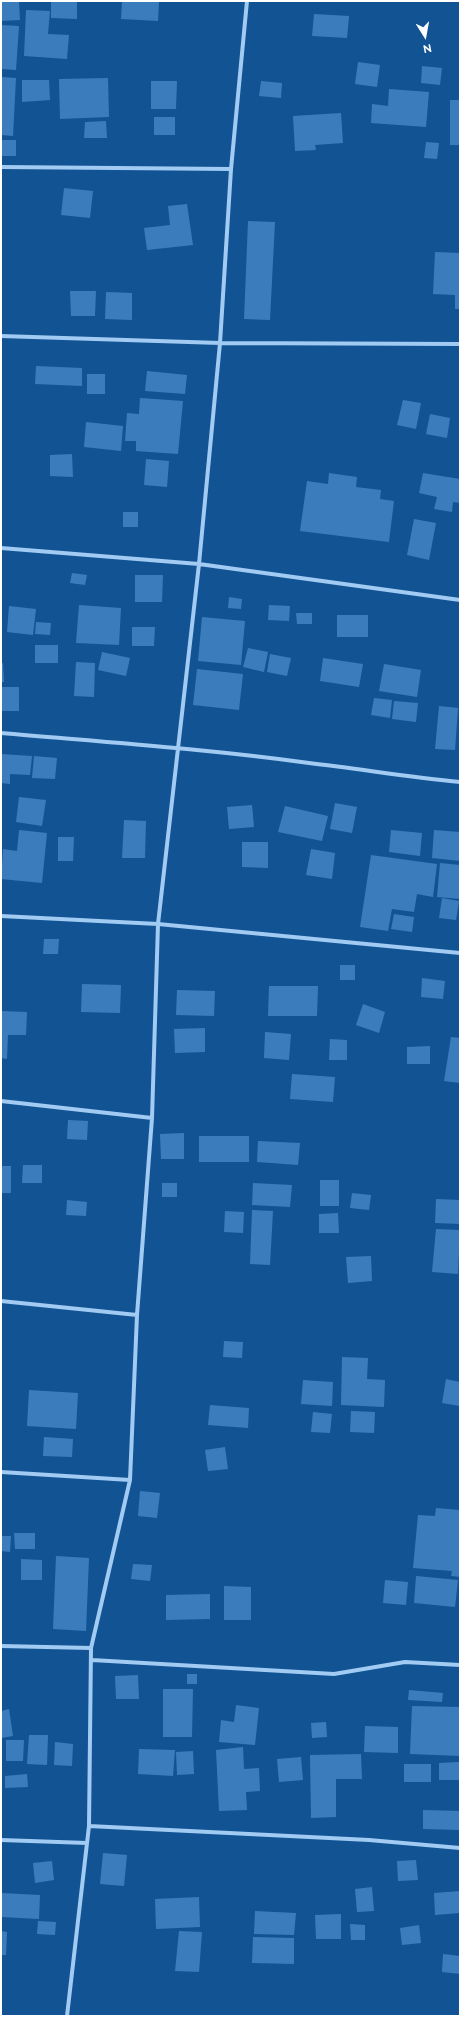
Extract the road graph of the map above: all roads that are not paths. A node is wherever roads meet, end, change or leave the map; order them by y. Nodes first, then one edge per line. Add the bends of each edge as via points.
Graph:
1 (248, 1) edge
2 (1, 167) edge
3 (231, 169) junction
4 (1, 336) edge
5 (220, 343) junction
6 (460, 344) edge
7 (1, 548) edge
8 (199, 564) junction
9 (460, 600) edge
10 (1, 733) edge
11 (178, 749) junction
12 (460, 782) edge
13 (1, 916) edge
14 (158, 924) junction
15 (460, 953) edge
16 (1, 1101) edge
17 (152, 1118) junction
18 (1, 1301) edge
19 (137, 1315) junction
20 (1, 1472) edge
21 (130, 1480) junction
22 (1, 1646) edge
23 (91, 1648) junction
24 (92, 1660) junction
25 (460, 1664) edge
26 (88, 1826) junction
27 (1, 1840) edge
28 (87, 1843) junction
29 (460, 1848) edge
30 (68, 2016) edge

1 - 3 street
2 - 3 street
3 - 5 street
4 - 5 street
5 - 6 street
5 - 8 street
7 - 8 street
8 - 9 street
8 - 11 street
10 - 11 street
11 - 12 street
11 - 14 street
13 - 14 street
14 - 15 street
14 - 17 street
16 - 17 street
17 - 19 street
18 - 19 street
19 - 21 street
20 - 21 street
21 - 23 street
22 - 23 street
23 - 24 street
24 - 25 street via 334,1674 405,1662
24 - 26 street
26 - 28 street
26 - 29 street via 369,1840
27 - 28 street
28 - 30 street

